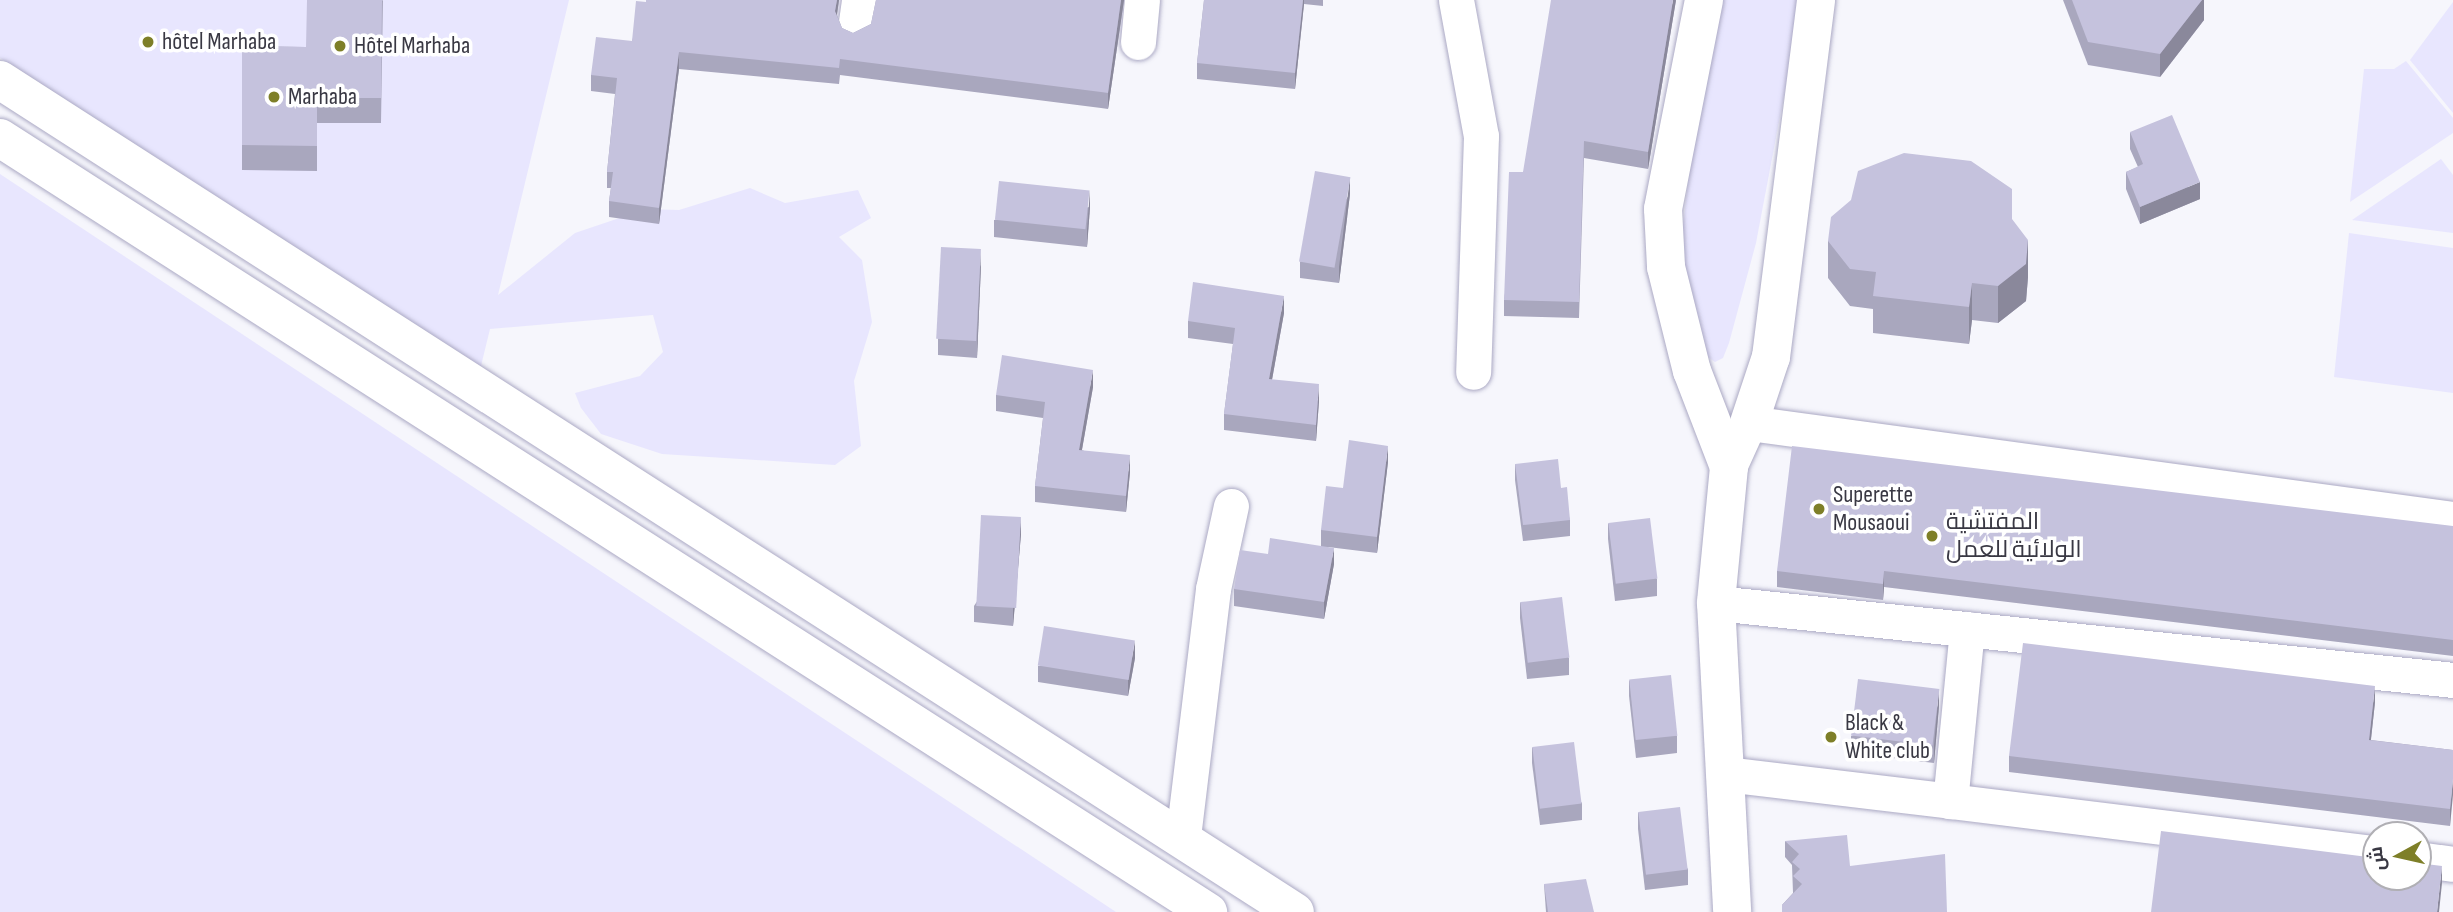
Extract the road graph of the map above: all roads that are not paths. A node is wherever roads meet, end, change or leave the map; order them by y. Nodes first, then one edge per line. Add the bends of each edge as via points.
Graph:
1 (1142, 0) edge
2 (1456, 0) edge
3 (1704, 0) edge
4 (1816, 0) edge
5 (1138, 42) dead end
6 (0, 80) edge
7 (0, 138) edge
8 (1473, 372) dead end
9 (1749, 423) junction
10 (1729, 467) junction
11 (1231, 506) dead end
12 (2453, 519) edge
13 (1716, 603) junction
14 (1966, 629) junction
15 (2453, 680) edge
16 (1725, 774) junction
17 (1950, 801) junction
18 (1183, 836) junction
19 (2362, 851) edge
20 (2432, 861) edge
21 (2453, 864) edge
22 (1208, 912) edge
23 (1295, 912) edge
24 (1732, 912) edge

1 - 5 street
2 - 8 street via 1481,136
3 - 10 main road via 1663,209 1665,256 1692,371
4 - 9 main road via 1772,357
6 - 18 main road
7 - 22 main road
9 - 10 street
9 - 12 street
10 - 13 main road
11 - 18 street via 1213,589
13 - 14 street
13 - 16 main road
14 - 15 street
14 - 17 street
16 - 17 street
16 - 24 main road
17 - 19 street
18 - 23 main road
20 - 21 street

